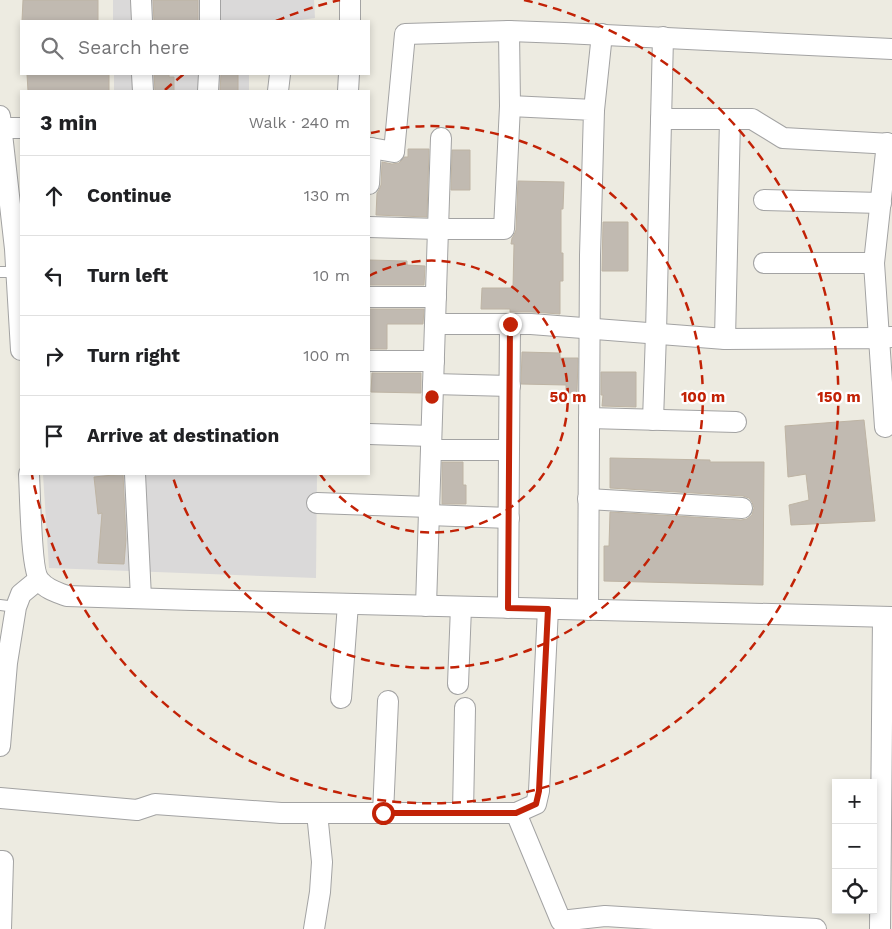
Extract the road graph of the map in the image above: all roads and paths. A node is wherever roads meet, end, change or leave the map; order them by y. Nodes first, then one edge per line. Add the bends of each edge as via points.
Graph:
1 (142, 0) edge
2 (210, 0) edge
3 (350, 0) edge
4 (142, 20) edge
5 (210, 20) edge
6 (350, 20) edge
7 (509, 31) junction
8 (602, 34) junction
9 (662, 37) junction
10 (892, 49) edge
11 (142, 75) edge
12 (209, 75) edge
13 (280, 75) edge
14 (349, 75) edge
15 (143, 90) edge
16 (208, 90) edge
17 (278, 90) edge
18 (348, 90) edge
19 (510, 106) junction
20 (594, 110) junction
21 (661, 119) junction
22 (730, 119) junction
23 (8, 124) edge
24 (441, 138) dead end
25 (890, 144) edge
26 (370, 148) edge
27 (764, 200) dead end
28 (881, 203) junction
29 (370, 227) edge
30 (438, 229) junction
31 (18, 249) edge
32 (764, 263) dead end
33 (874, 263) junction
34 (8, 272) edge
35 (370, 297) edge
36 (436, 297) junction
37 (435, 324) junction
38 (510, 324) junction
39 (590, 328) junction
40 (656, 333) junction
41 (886, 337) edge
42 (725, 339) junction
43 (20, 344) edge
44 (370, 360) edge
45 (434, 361) junction
46 (433, 384) junction
47 (510, 386) junction
48 (589, 418) junction
49 (653, 420) junction
50 (736, 422) dead end
51 (885, 426) dead end
52 (370, 434) edge
53 (431, 443) junction
54 (509, 450) junction
55 (28, 475) edge
56 (135, 475) edge
57 (588, 499) junction
58 (317, 503) dead end
59 (742, 508) dead end
60 (429, 511) junction
61 (509, 518) junction
62 (38, 580) junction
63 (141, 598) junction
64 (348, 604) junction
65 (8, 606) edge
66 (426, 606) junction
67 (461, 607) junction
68 (508, 608) junction
69 (548, 609) junction
70 (588, 610) junction
71 (888, 617) edge
72 (6, 637) edge
73 (458, 684) dead end
74 (341, 698) dead end
75 (388, 701) dead end
76 (465, 708) dead end
77 (0, 746) edge
78 (887, 769) edge
79 (0, 798) edge
80 (316, 813) junction
81 (383, 813) junction
82 (463, 813) junction
83 (516, 813) junction
84 (886, 844) edge
85 (0, 861) edge
86 (884, 922) edge
87 (649, 924) edge
88 (562, 925) edge
89 (749, 927) edge
90 (1, 929) edge
91 (314, 929) edge
92 (816, 929) edge

1 - 4 street
2 - 5 street
3 - 6 street
7 - 8 street
7 - 19 street
7 - 26 street via 406,34 394,152
8 - 9 street
8 - 20 street
9 - 10 street
9 - 21 street
11 - 15 street
12 - 16 street
13 - 17 street
14 - 18 street
19 - 20 street
19 - 30 street via 504,229
20 - 39 street
21 - 22 street
21 - 40 street
22 - 25 street via 752,119 783,138
22 - 42 street
23 - 31 street
24 - 30 street
25 - 28 street
27 - 28 street
28 - 33 street
29 - 30 street
30 - 36 street
31 - 34 street
32 - 33 street
33 - 41 street
34 - 43 street
35 - 36 street
36 - 37 street
37 - 38 street
37 - 45 street
38 - 39 street
38 - 47 street
39 - 40 street
39 - 48 street
40 - 42 street
40 - 49 street
41 - 42 street
41 - 51 street
44 - 45 street
45 - 46 street
46 - 47 street
46 - 53 street
47 - 54 street
48 - 49 street
48 - 57 street
49 - 50 street
52 - 53 street
53 - 54 street
53 - 60 street
54 - 61 street
55 - 62 street
56 - 63 street
57 - 59 street
57 - 70 street
58 - 60 street
60 - 61 street
60 - 66 street
61 - 68 street
62 - 63 street via 50,590 67,596
62 - 65 street
63 - 64 street
64 - 66 street
64 - 74 street
65 - 72 street
66 - 67 street
67 - 68 street
67 - 73 street
68 - 69 street
69 - 70 street
69 - 83 street via 539,791 536,804
70 - 71 street
71 - 78 street
72 - 77 street
75 - 81 street
76 - 82 street
78 - 84 street
79 - 80 street via 137,810 155,804
80 - 81 street
80 - 91 street via 322,862
81 - 82 street
82 - 83 street
83 - 88 street
84 - 86 street
85 - 90 street via 3,861
87 - 88 street via 605,916
87 - 89 street
89 - 92 street

